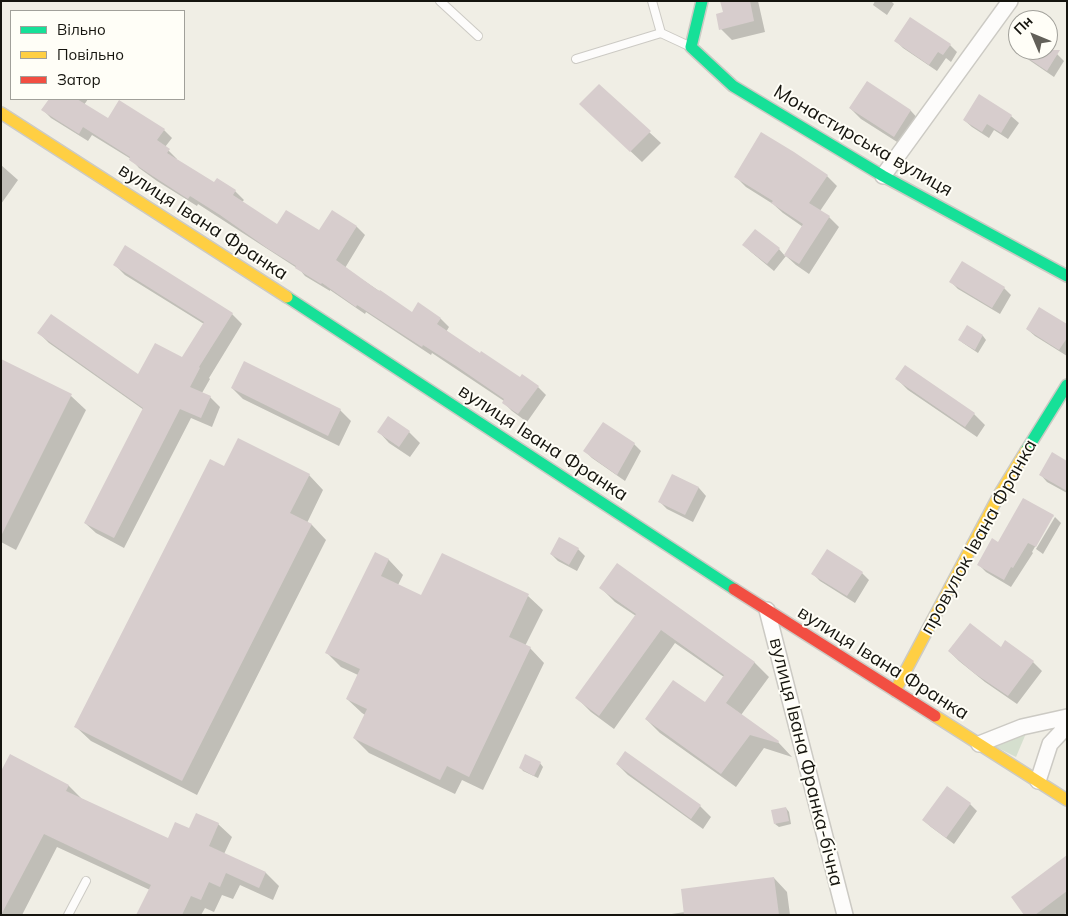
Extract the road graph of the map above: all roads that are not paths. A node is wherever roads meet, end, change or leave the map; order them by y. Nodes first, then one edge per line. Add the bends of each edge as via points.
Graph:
1 (440, 1) edge
2 (652, 1) edge
3 (702, 1) edge
4 (1010, 1) edge
5 (662, 33) junction
6 (478, 36) dead end
7 (691, 47) junction
8 (576, 59) dead end
9 (1, 113) edge
10 (883, 176) junction
11 (1067, 276) edge
12 (1067, 385) edge
13 (767, 610) junction
14 (895, 691) junction
15 (1067, 717) edge
16 (1067, 726) edge
17 (980, 744) junction
18 (1038, 781) junction
19 (1067, 800) edge
20 (86, 881) dead end
21 (68, 915) edge
22 (845, 915) edge

1 - 6 lane
2 - 5 lane
3 - 7 street
4 - 10 street
5 - 7 lane
5 - 8 lane
7 - 10 street, Монастирська вулиця via 733,86
9 - 13 street, вулиця Івана Франка
10 - 11 street, Монастирська вулиця
12 - 14 street, провулок Івана Франка via 999,495
13 - 14 street, вулиця Івана Франка
13 - 22 street, вулиця Івана Франка-бічна
14 - 17 street, вулиця Івана Франка
15 - 17 street via 1022,727
16 - 18 street via 1050,744
17 - 18 street, вулиця Івана Франка
18 - 19 street, вулиця Івана Франка
20 - 21 lane

